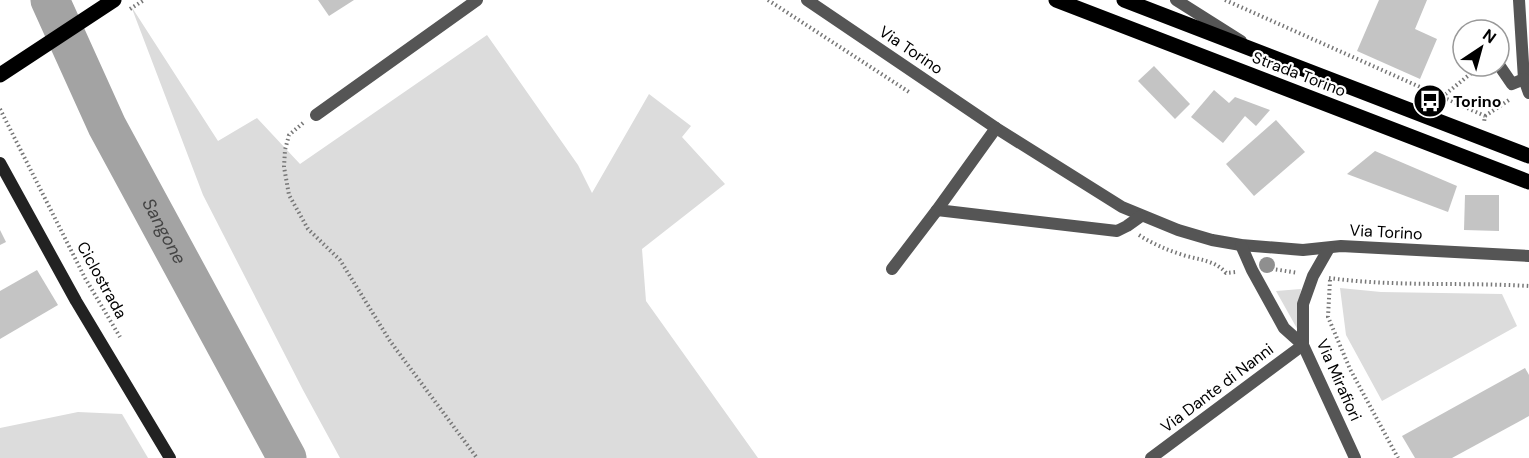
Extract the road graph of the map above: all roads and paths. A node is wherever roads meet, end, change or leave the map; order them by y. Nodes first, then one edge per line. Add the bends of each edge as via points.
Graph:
1 (114, 0) edge
2 (144, 0) edge
3 (477, 0) edge
4 (807, 0) edge
5 (1056, 0) edge
6 (1124, 0) edge
7 (1176, 0) edge
8 (1225, 0) edge
9 (1519, 0) edge
10 (125, 12) dead end
11 (1251, 49) junction
12 (0, 75) edge
13 (1465, 78) edge
14 (1508, 78) edge
15 (1526, 87) edge
16 (1442, 97) junction
17 (0, 110) edge
18 (316, 115) joint
19 (1485, 116) junction
20 (1493, 125) dead end
21 (996, 128) junction
22 (1529, 156) edge
23 (0, 163) edge
24 (1529, 182) edge
25 (937, 210) junction
26 (1141, 216) junction
27 (1241, 245) junction
28 (1329, 248) junction
29 (1529, 256) edge
30 (892, 269) dead end
31 (1330, 278) dead end
32 (120, 338) dead end
33 (1303, 345) junction
34 (170, 458) edge
35 (477, 458) edge
36 (1151, 458) edge
37 (1355, 458) edge
38 (1398, 458) edge

1 - 12 main road
2 - 10 path
3 - 18 street
4 - 21 street, Via Torino
5 - 24 main road, Strada Torino
6 - 11 main road, Strada Torino
7 - 11 street, Strada Torino
8 - 16 path
9 - 15 street
11 - 22 main road, Strada Torino
13 - 16 path
14 - 15 street via 1512,84
15 - 19 path
16 - 19 path
17 - 32 path, Ciclostrada via 85,278
18 - 35 path via 289,135 284,167 289,195 308,229 339,260 390,341
19 - 20 path via 1484,122
21 - 25 street
21 - 26 street, Via Torino
23 - 34 street via 76,301
25 - 26 street via 1117,231
25 - 30 street
26 - 27 street, Via Torino via 1212,240
27 - 28 street, Via Torino
27 - 33 street via 1284,328
28 - 29 street, Via Torino
28 - 33 street, Via Mirafiori via 1303,304
31 - 38 path via 1328,316 1350,369
33 - 36 street, Via Dante di Nanni
33 - 37 street, Via Mirafiori

